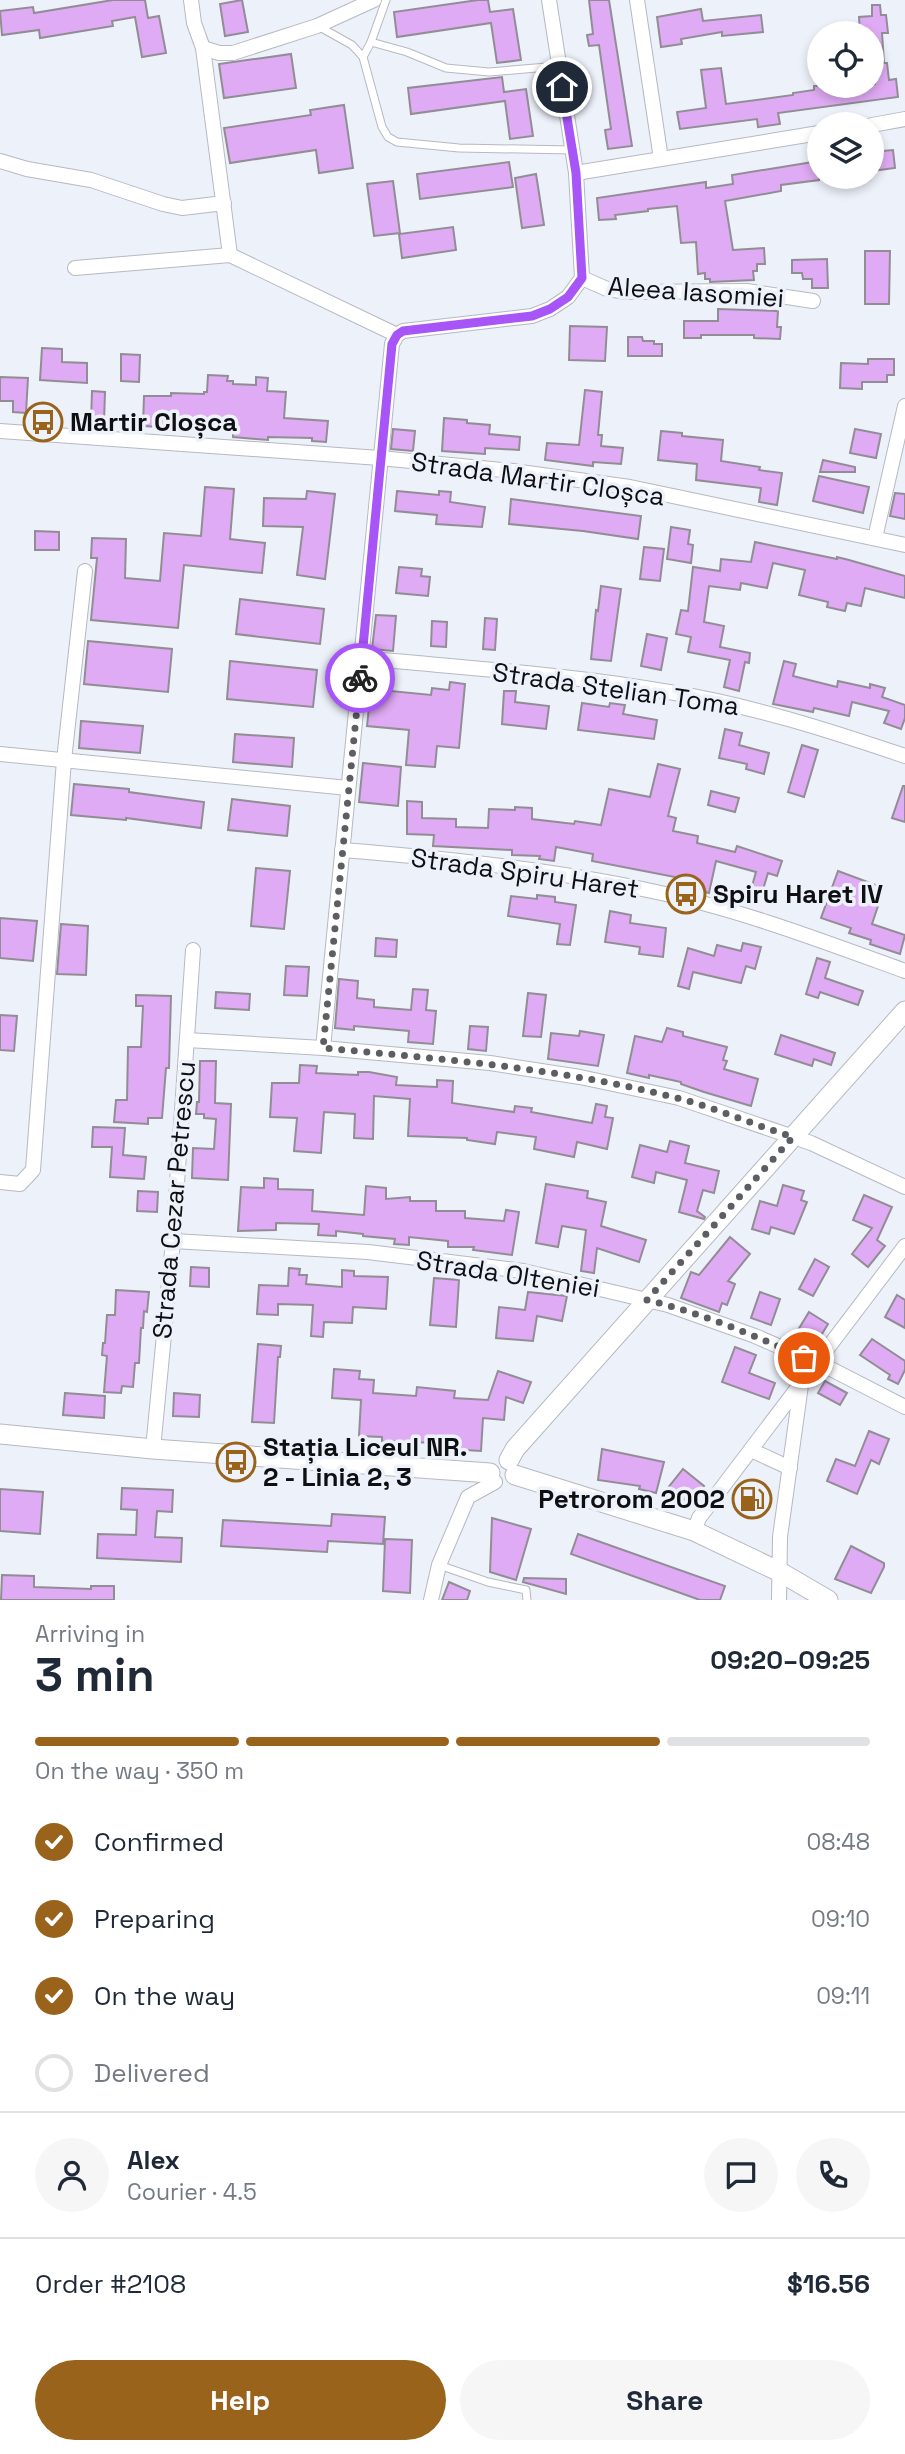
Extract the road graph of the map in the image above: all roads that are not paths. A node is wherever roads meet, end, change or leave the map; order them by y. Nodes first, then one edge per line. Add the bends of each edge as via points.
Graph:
1 (191, 0) edge
2 (374, 0) edge
3 (386, 0) edge
4 (549, 0) edge
5 (636, 0) edge
6 (317, 26) junction
7 (371, 42) junction
8 (203, 48) junction
9 (363, 57) junction
10 (559, 66) junction
11 (905, 119) edge
12 (884, 123) edge
13 (807, 135) edge
14 (572, 150) junction
15 (661, 159) junction
16 (0, 161) edge
17 (576, 173) junction
18 (224, 202) junction
19 (230, 255) junction
20 (75, 268) dead end
21 (582, 278) junction
22 (813, 301) dead end
23 (397, 335) junction
24 (905, 405) edge
25 (0, 431) edge
26 (380, 458) junction
27 (875, 538) junction
28 (905, 545) edge
29 (85, 571) dead end
30 (362, 658) junction
31 (0, 754) edge
32 (905, 756) edge
33 (64, 760) junction
34 (348, 788) junction
35 (342, 850) junction
36 (193, 950) dead end
37 (905, 971) edge
38 (905, 1011) edge
39 (187, 1040) junction
40 (323, 1048) junction
41 (793, 1137) junction
42 (0, 1182) edge
43 (905, 1186) edge
44 (173, 1241) junction
45 (905, 1247) edge
46 (647, 1300) junction
47 (816, 1363) junction
48 (801, 1383) junction
49 (905, 1407) edge
50 (0, 1434) edge
51 (153, 1449) junction
52 (751, 1450) junction
53 (512, 1468) junction
54 (790, 1468) junction
55 (492, 1477) junction
56 (694, 1531) junction
57 (439, 1565) junction
58 (780, 1572) junction
59 (431, 1600) edge
60 (527, 1600) edge
61 (779, 1600) edge
62 (828, 1600) edge

1 - 8 street
2 - 6 street
3 - 7 lane
4 - 10 street
5 - 15 street
6 - 8 street via 233,53
6 - 9 lane via 352,45
7 - 9 lane
7 - 10 lane via 446,68 489,72
8 - 18 street
9 - 14 lane via 382,127 397,142
10 - 14 street
11 - 12 street
13 - 15 street
14 - 17 street
15 - 17 street
16 - 18 street via 91,180 182,208
17 - 21 street
18 - 19 street
19 - 20 street
19 - 23 street
21 - 22 street, Aleea Iasomiei via 627,292 747,291
21 - 23 street via 568,297 532,316
23 - 26 street via 389,352
24 - 27 street
25 - 26 street, Strada Martir Cloșca
26 - 27 street, Strada Martir Cloșca via 630,487
26 - 30 street
27 - 28 street, Strada Martir Cloșca
29 - 33 street
30 - 32 street, Strada Stelian Toma via 670,692 816,726
30 - 34 street
31 - 33 street
33 - 34 street
33 - 42 street via 33,1170 20,1184
34 - 35 street
35 - 37 street, Strada Spiru Haret via 462,860 649,890 771,923
35 - 40 street
36 - 39 street, Strada Cezar Petrescu
38 - 41 main road
39 - 40 street
39 - 44 street, Strada Cezar Petrescu
40 - 41 street via 490,1063 580,1077 679,1098
41 - 43 street
41 - 46 main road
44 - 46 street, Strada Olteniei via 368,1252 523,1271
44 - 51 street, Strada Cezar Petrescu
45 - 47 street
46 - 47 street, Strada Olteniei via 755,1336
46 - 53 main road via 515,1449
47 - 48 street
47 - 49 street, Strada Olteniei
48 - 52 street
48 - 54 street
50 - 51 main road
51 - 55 main road
52 - 54 street
52 - 56 street
53 - 55 main road via 501,1459 494,1462
53 - 56 main road
54 - 58 street
55 - 57 street via 468,1497
56 - 58 main road
57 - 59 street
57 - 60 lane via 526,1590
58 - 61 street
58 - 62 main road

